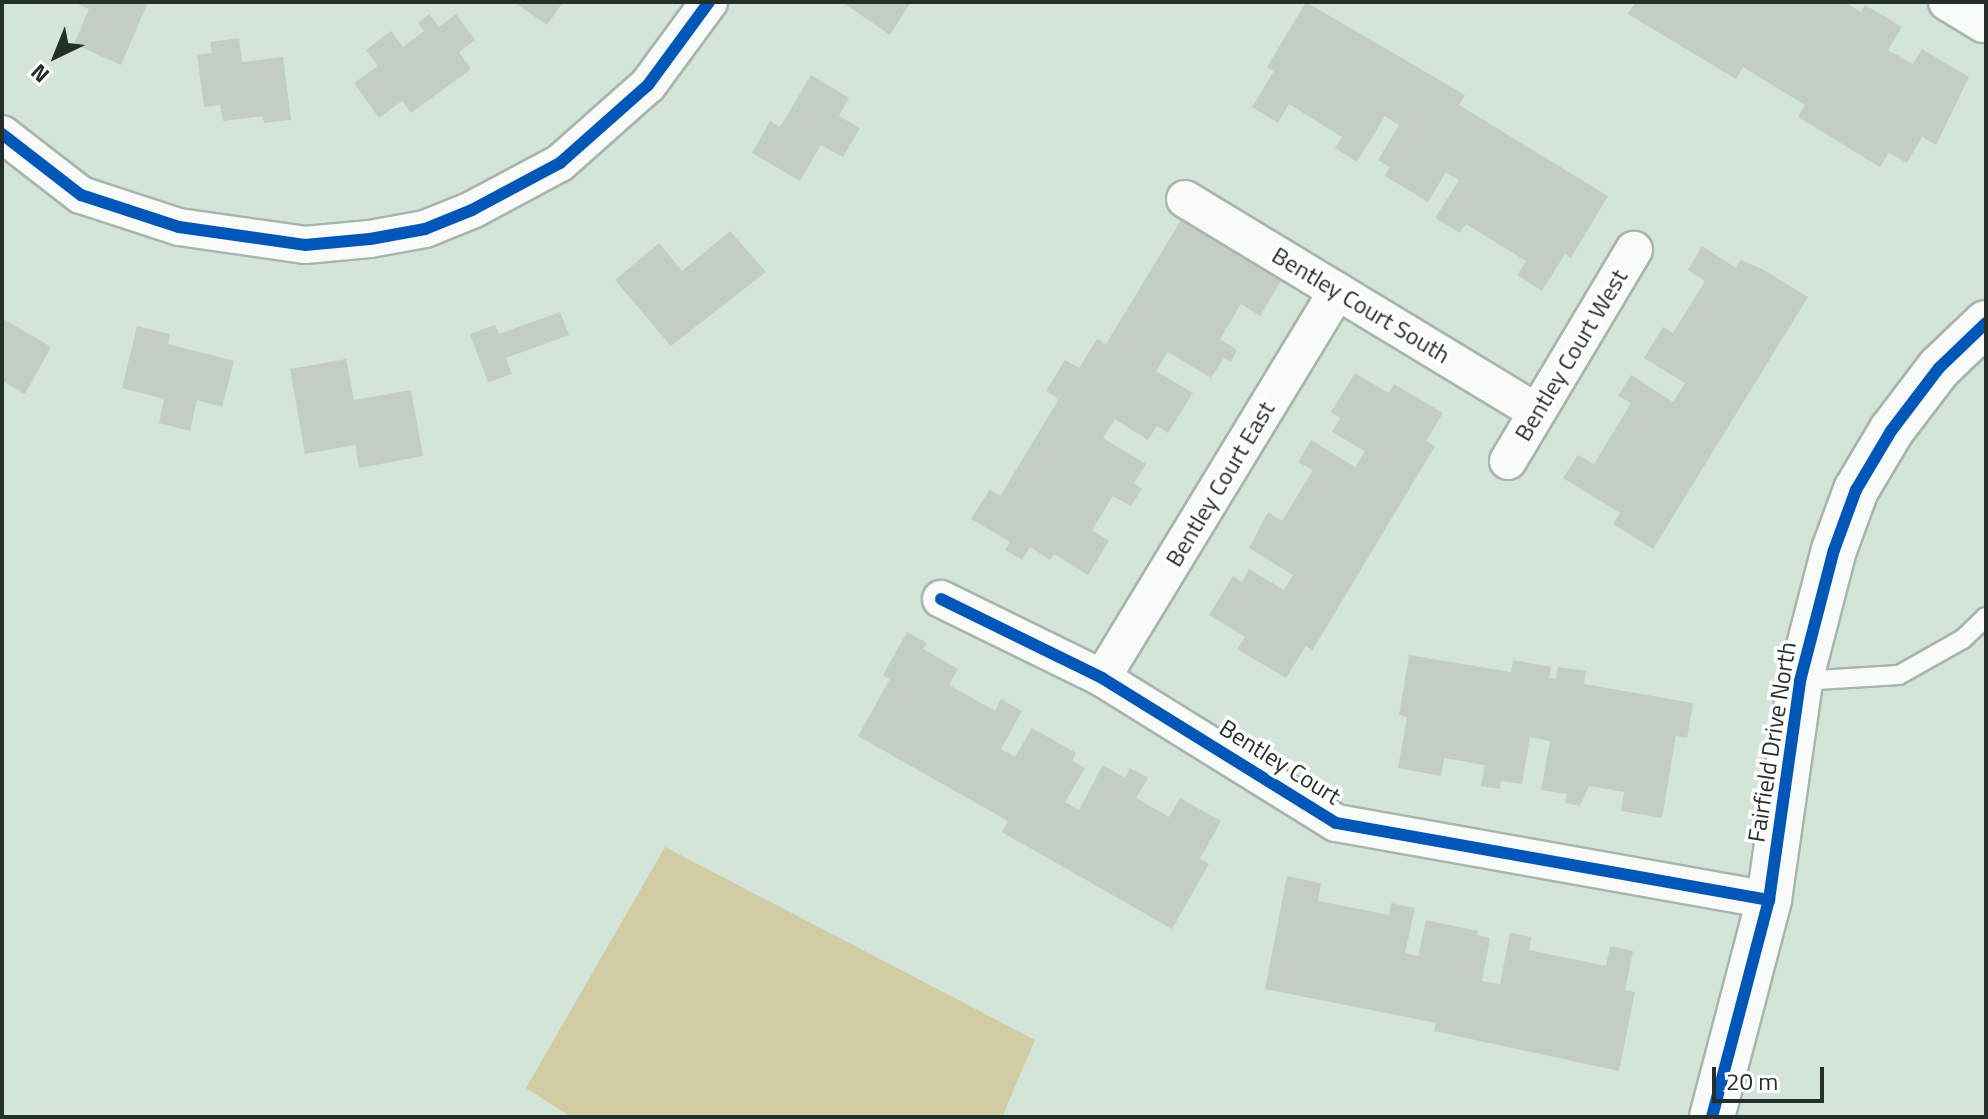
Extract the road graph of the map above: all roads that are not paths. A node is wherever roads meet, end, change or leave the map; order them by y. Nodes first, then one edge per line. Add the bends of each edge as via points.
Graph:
1 (709, 2) edge
2 (1947, 2) edge
3 (1983, 24) dead end
4 (2, 134) edge
5 (1185, 199) dead end
6 (1634, 250) dead end
7 (1337, 291) junction
8 (1986, 323) edge
9 (1537, 412) junction
10 (1508, 461) dead end
11 (941, 599) dead end
12 (1986, 617) edge
13 (1102, 678) junction
14 (1800, 681) junction
15 (1769, 900) junction
16 (1712, 1117) edge

1 - 4 street via 648,85 560,163 425,229 305,245 179,227 81,195
2 - 3 street
5 - 7 street, Bentley Court South
6 - 9 street, Bentley Court West
7 - 9 street, Bentley Court South
7 - 13 street, Bentley Court East
8 - 14 street, Fairfield Drive North via 1939,368 1891,431 1856,490 1834,550
9 - 10 street, Bentley Court West
11 - 13 street, Bentley Court
12 - 14 lane via 1963,639 1899,675
13 - 15 street, Bentley Court via 1336,823
14 - 15 street, Fairfield Drive North
15 - 16 street, Fairfield Drive North

